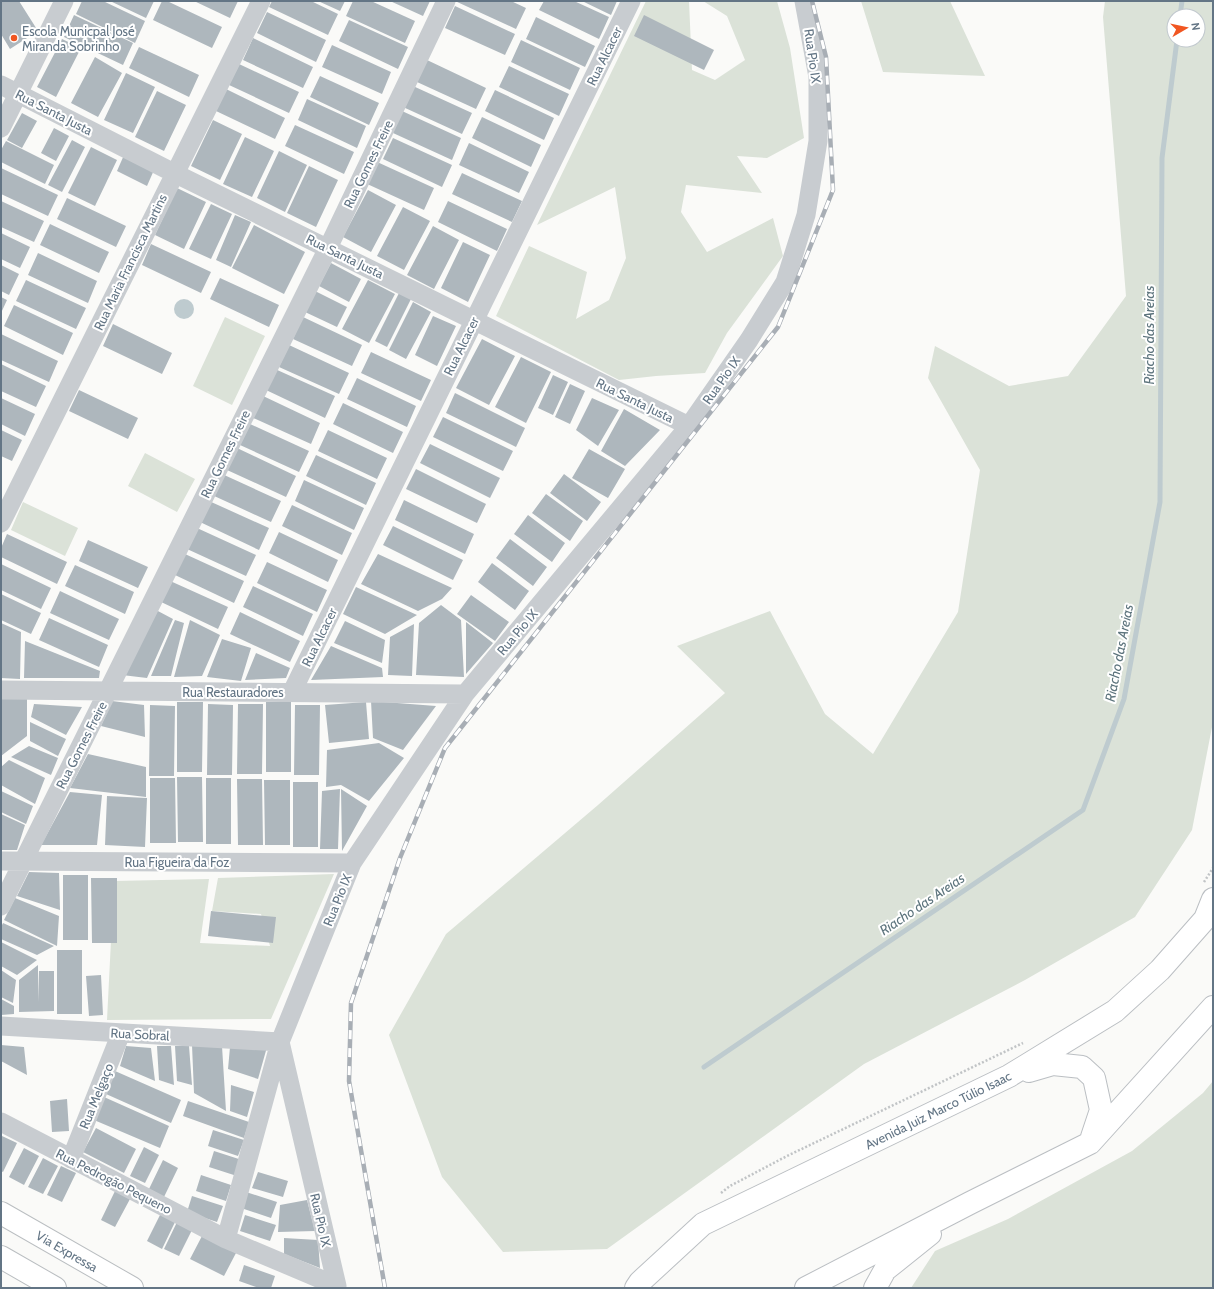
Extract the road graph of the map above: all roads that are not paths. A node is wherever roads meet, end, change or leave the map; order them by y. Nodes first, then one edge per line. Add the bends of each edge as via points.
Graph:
1 (64, 1) edge
2 (261, 1) edge
3 (446, 1) edge
4 (631, 1) edge
5 (804, 1) edge
6 (1, 84) edge
7 (19, 93) junction
8 (1, 128) edge
9 (174, 173) junction
10 (328, 248) junction
11 (474, 320) junction
12 (688, 426) junction
13 (1, 523) edge
14 (1, 690) edge
15 (108, 690) junction
16 (292, 692) junction
17 (465, 694) junction
18 (1, 861) edge
19 (22, 861) junction
20 (352, 863) junction
21 (1207, 893) edge
22 (1, 906) edge
23 (1213, 1007) edge
24 (1, 1026) edge
25 (121, 1033) junction
26 (280, 1042) junction
27 (1009, 1076) junction
28 (1, 1122) edge
29 (1090, 1143) junction
30 (71, 1159) junction
31 (970, 1203) junction
32 (1, 1214) edge
33 (226, 1239) junction
34 (1, 1257) edge
35 (337, 1286) joint
36 (55, 1288) edge
37 (132, 1288) edge
38 (636, 1288) edge
39 (806, 1288) edge
40 (875, 1288) edge

1 - 7 street
2 - 9 street, Rua Maria Francisca Martins
3 - 10 street, Rua Gomes Freire
4 - 11 street, Rua Alcacer
5 - 12 street, Rua Pio IX via 818,77 818,141 806,215 785,282 749,340
6 - 7 street, Rua Santa Justa
7 - 8 street
7 - 9 street, Rua Santa Justa
9 - 10 street, Rua Santa Justa
9 - 13 street, Rua Maria Francisca Martins
10 - 11 street, Rua Santa Justa
10 - 15 street, Rua Gomes Freire
11 - 12 street, Rua Santa Justa
11 - 16 street, Rua Alcacer
12 - 17 street, Rua Pio IX
14 - 15 street, Rua Restauradores
15 - 16 street, Rua Restauradores
15 - 19 street, Rua Gomes Freire
16 - 17 street, Rua Restauradores
17 - 20 street, Rua Pio IX
18 - 19 street, Rua Figueira da Foz
19 - 20 street, Rua Figueira da Foz
19 - 22 street, Rua Gomes Freire
20 - 26 street, Rua Pio IX
21 - 27 main road, Avenida Juiz Marco Túlio Isaac via 1204,919 1160,970 1115,1011
23 - 29 main road
24 - 25 street, Rua Sobral
25 - 26 street, Rua Sobral
25 - 30 street, Rua Melgaço
26 - 33 street
26 - 35 street, Rua Pio IX
27 - 29 main road via 1053,1064 1082,1067 1094,1078 1101,1110
27 - 38 main road, Avenida Juiz Marco Túlio Isaac via 702,1224
28 - 30 street, Rua Pedrogão Pequeno
29 - 31 main road
30 - 33 street, Rua Pedrogão Pequeno
31 - 39 main road
31 - 40 main road via 884,1270
32 - 37 main road, Via Expressa
33 - 35 street, Rua Pedrogão Pequeno
34 - 36 main road

